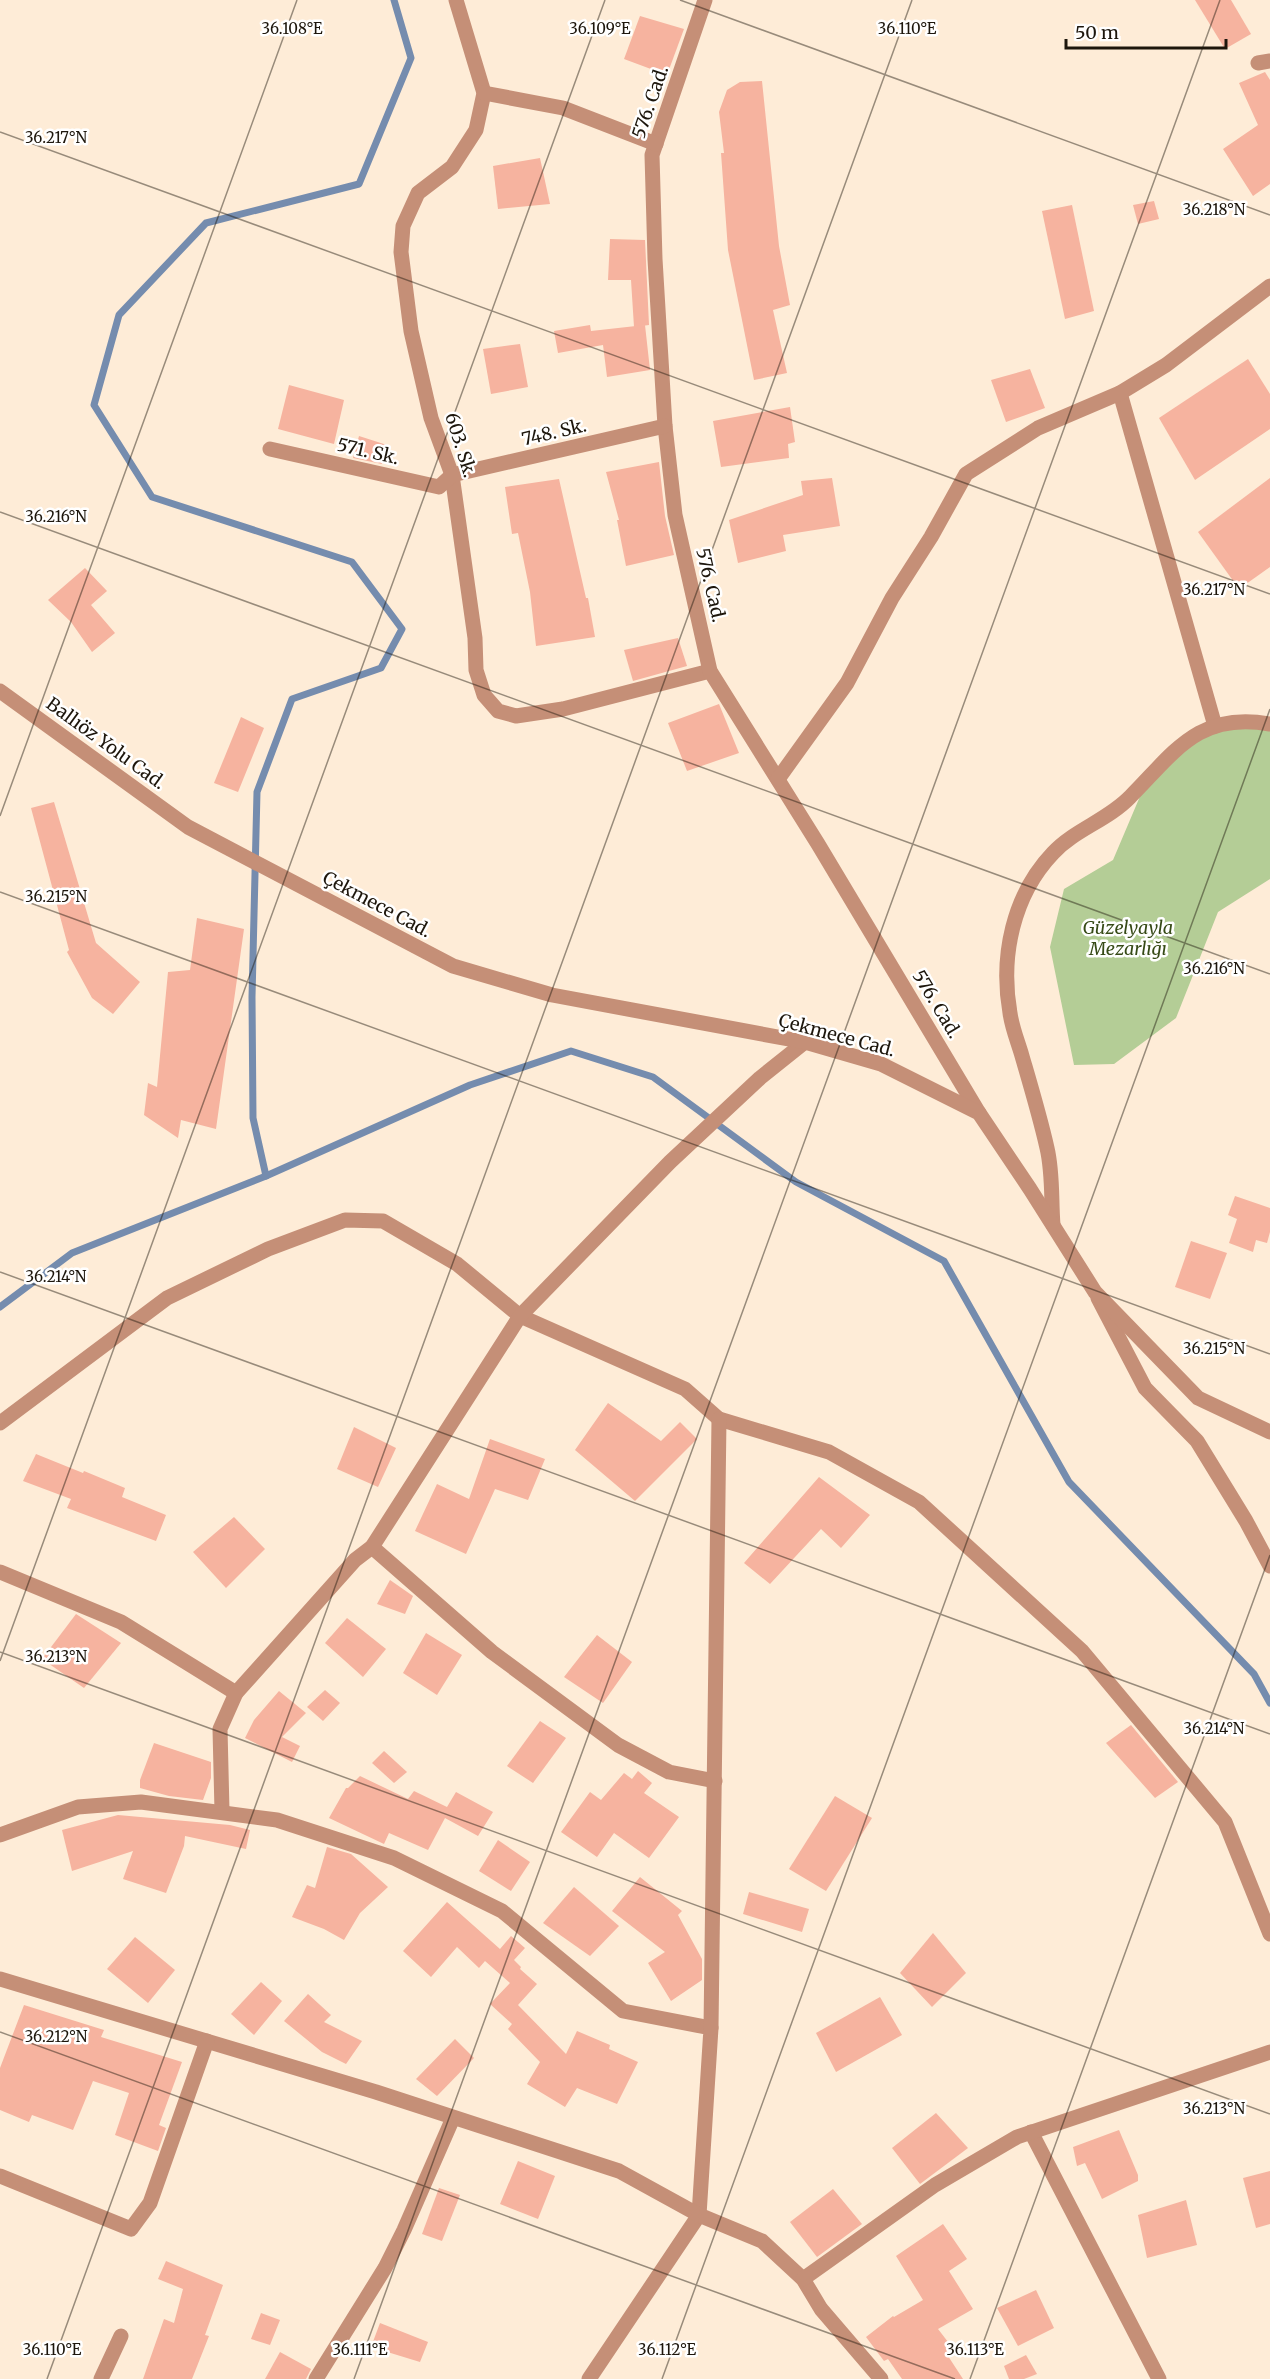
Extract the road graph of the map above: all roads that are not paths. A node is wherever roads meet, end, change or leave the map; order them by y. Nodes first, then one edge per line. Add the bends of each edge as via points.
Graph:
1 (456, 0) edge
2 (705, 0) edge
3 (484, 93) junction
4 (656, 144) junction
5 (1270, 286) edge
6 (1120, 393) junction
7 (665, 426) junction
8 (270, 449) dead end
9 (452, 475) junction
10 (710, 671) junction
11 (0, 691) edge
12 (1270, 724) edge
13 (1215, 726) junction
14 (778, 779) junction
15 (299, 885) joint
16 (805, 1042) junction
17 (979, 1113) junction
18 (1053, 1225) junction
19 (1095, 1292) junction
20 (520, 1316) junction
21 (719, 1419) junction
22 (0, 1423) edge
23 (1270, 1432) edge
24 (372, 1547) junction
25 (1270, 1566) edge
26 (0, 1572) edge
27 (236, 1693) junction
28 (715, 1781) junction
29 (222, 1812) junction
30 (0, 1835) edge
31 (1270, 1934) edge
32 (0, 1980) edge
33 (711, 2028) junction
34 (207, 2040) junction
35 (1270, 2052) edge
36 (453, 2118) junction
37 (1031, 2132) junction
38 (0, 2176) edge
39 (699, 2215) junction
40 (803, 2279) junction
41 (121, 2336) dead end
42 (101, 2379) edge
43 (316, 2379) edge
44 (590, 2379) edge
45 (881, 2379) edge
46 (1159, 2379) edge

1 - 3 street, 603. Sk.
2 - 4 street, 576. Cad.
3 - 4 street via 563,108
3 - 9 street, 603. Sk. via 476,130 452,167 418,193 403,226 401,252 411,331 431,417
4 - 7 street, 576. Cad. via 652,155 655,259
5 - 6 street via 1166,365
6 - 13 street
6 - 14 street via 1038,428 966,474 847,683
7 - 9 street, 748. Sk.
7 - 10 street, 576. Cad. via 675,515
8 - 9 street, 571. Sk. via 439,487
9 - 10 street, 603. Sk. via 476,670 484,695 498,711 516,716 563,709
10 - 14 street, 576. Cad.
11 - 15 street, Ballıöz Yolu Cad. via 188,827
12 - 13 street
13 - 18 street via 1190,738 1156,767 1129,799 1054,852 1022,895 1007,957 1010,1013 1048,1151
14 - 17 street, 576. Cad.
15 - 16 street, Çekmece Cad. via 453,966 552,994
16 - 17 street, Çekmece Cad. via 881,1064
16 - 20 street via 670,1162
17 - 18 street, Çekmece Cad.
18 - 19 street, Çekmece Cad.
19 - 23 street, Çekmece Cad. via 1198,1398
19 - 25 street via 1145,1388 1197,1441
20 - 21 street via 685,1389
20 - 22 street via 457,1264 410,1235 383,1221 345,1221 268,1249 167,1298
20 - 24 street
21 - 28 street
21 - 31 street via 829,1452 919,1502 1082,1651 1225,1822
24 - 27 street via 355,1560
24 - 28 street via 492,1652 618,1745 669,1772
26 - 27 street via 121,1622
27 - 29 street via 220,1729
28 - 33 street
29 - 30 street via 141,1802 78,1807
29 - 33 street via 277,1820 394,1858 502,1911 623,2012
32 - 34 street
33 - 39 street
34 - 36 street
34 - 38 street via 150,2203 131,2229
35 - 37 street
36 - 39 street via 619,2171
36 - 43 street via 385,2268
37 - 40 street via 934,2185
37 - 46 street
39 - 40 street via 762,2241
39 - 44 street
40 - 45 street via 821,2309
41 - 42 street

